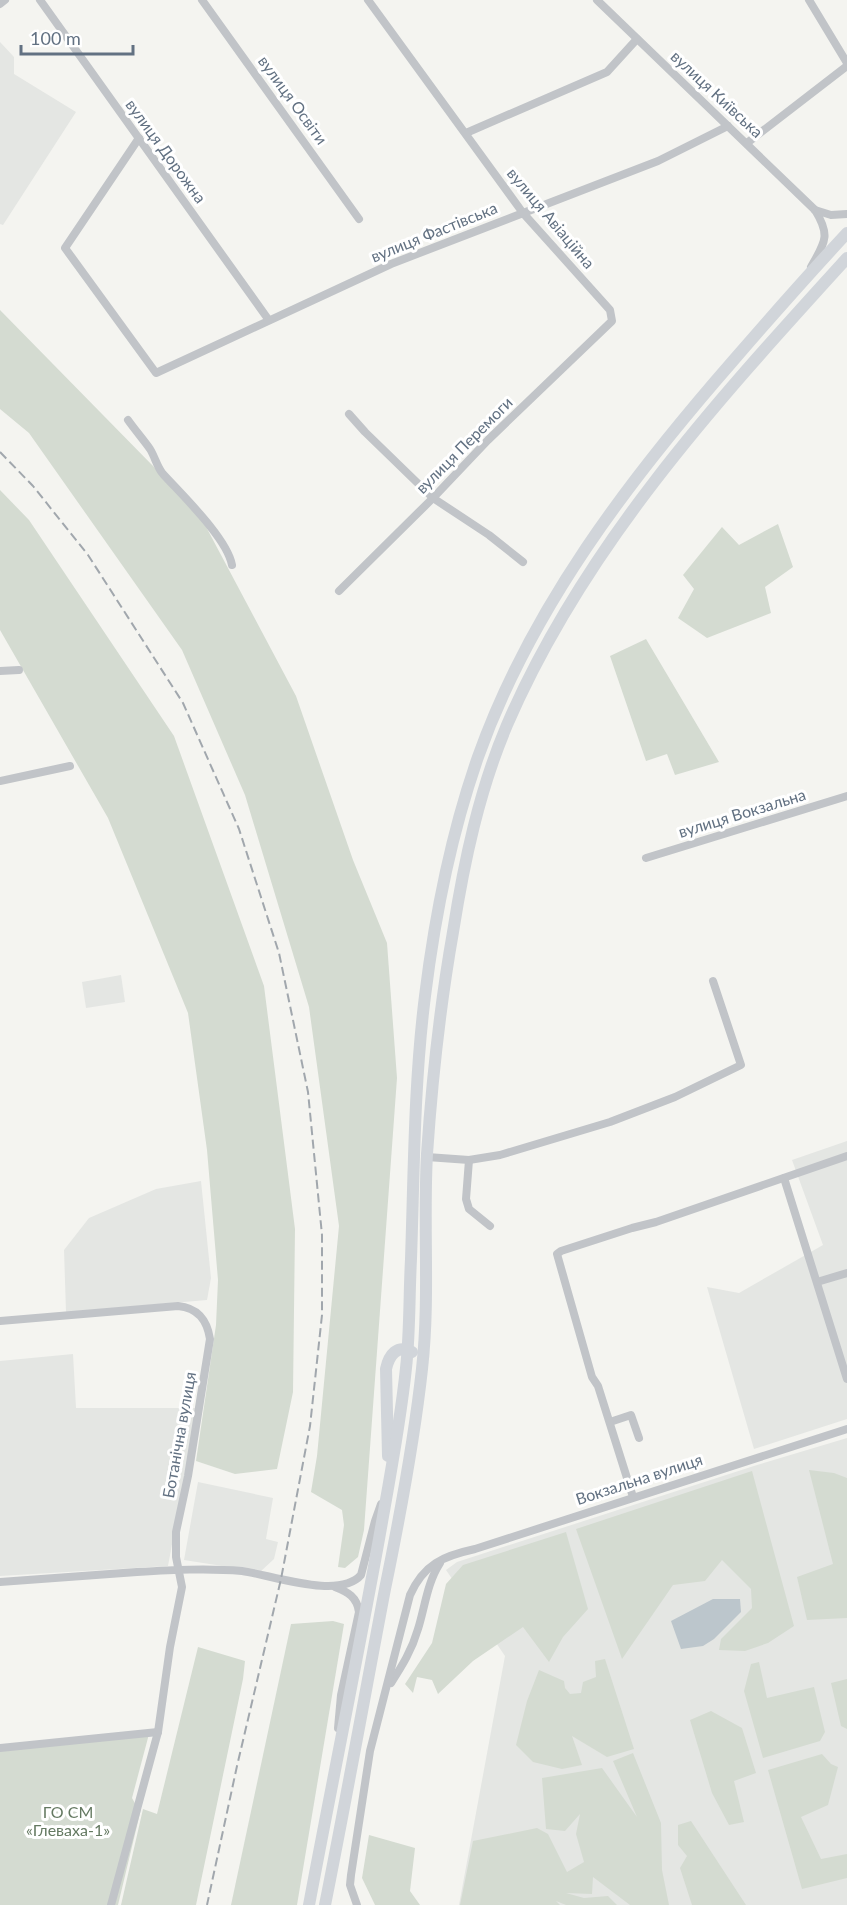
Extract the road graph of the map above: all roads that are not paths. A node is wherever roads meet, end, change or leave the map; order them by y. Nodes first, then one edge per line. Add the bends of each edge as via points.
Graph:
1 (5, 0) edge
2 (40, 0) edge
3 (202, 0) edge
4 (368, 0) edge
5 (597, 0) edge
6 (808, 0) edge
7 (0, 4) edge
8 (637, 39) junction
9 (847, 64) edge
10 (728, 126) junction
11 (466, 134) junction
12 (139, 138) junction
13 (747, 143) junction
14 (815, 210) junction
15 (523, 213) junction
16 (847, 214) edge
17 (359, 219) dead end
18 (847, 233) edge
19 (847, 258) edge
20 (803, 280) junction
21 (268, 319) junction
22 (612, 321) joint
23 (349, 414) dead end
24 (128, 420) dead end
25 (433, 498) junction
26 (523, 562) dead end
27 (232, 566) dead end
28 (339, 591) dead end
29 (19, 669) dead end
30 (0, 671) edge
31 (69, 766) dead end
32 (0, 780) edge
33 (847, 796) edge
34 (646, 858) dead end
35 (713, 981) dead end
36 (427, 1156) junction
37 (847, 1156) edge
38 (469, 1160) junction
39 (784, 1178) junction
40 (490, 1226) dead end
41 (847, 1273) edge
42 (817, 1282) junction
43 (0, 1321) edge
44 (408, 1349) junction
45 (844, 1361) edge
46 (423, 1364) junction
47 (847, 1379) edge
48 (610, 1422) junction
49 (847, 1429) edge
50 (639, 1438) dead end
51 (388, 1483) junction
52 (633, 1497) junction
53 (442, 1560) junction
54 (179, 1570) junction
55 (0, 1582) edge
56 (414, 1585) junction
57 (332, 1586) junction
58 (428, 1590) junction
59 (403, 1624) junction
60 (418, 1631) junction
61 (386, 1691) junction
62 (158, 1732) junction
63 (0, 1748) edge
64 (335, 1762) junction
65 (333, 1866) junction
66 (111, 1905) edge
67 (309, 1905) edge
68 (325, 1905) edge
69 (330, 1905) edge
70 (357, 1905) edge

1 - 7 street
2 - 12 street, вулиця Дорожна
3 - 17 street, вулиця Освіти
4 - 11 street, вулиця Авіаційна
5 - 8 street, вулиця Київська
6 - 9 street
8 - 10 street, вулиця Київська
8 - 11 street via 607,72
9 - 13 street
10 - 13 street, вулиця Київська
10 - 15 street, вулиця Фастівська via 658,161
11 - 15 street, вулиця Авіаційна
12 - 21 street, вулиця Дорожна
12 - 21 street, вулиця Фастівська via 65,248 156,374
13 - 14 street, вулиця Київська
14 - 16 street
14 - 20 street via 825,228 825,239
15 - 21 street, вулиця Фастівська via 391,264
15 - 22 street, вулиця Авіаційна via 610,310
18 - 20 highway
19 - 36 highway via 652,483 585,580 527,682 478,808 461,881 441,1000
20 - 44 highway via 676,426 612,510 543,618 479,755 447,867 425,999 415,1116
22 - 25 street, вулиця Перемоги
23 - 25 street
24 - 27 street via 162,473 215,534
25 - 26 street
25 - 28 street, вулиця Перемоги
29 - 30 street
31 - 32 street
33 - 34 street, вулиця Вокзальна
35 - 38 street via 741,1065 675,1097 610,1122 500,1155
36 - 38 street
36 - 46 highway
37 - 39 street
38 - 40 street via 469,1209
39 - 42 street
39 - 48 street via 557,1254 592,1377
41 - 42 street
42 - 45 street
43 - 54 street, Ботанічна вулиця via 178,1305 203,1317 210,1339 176,1532
44 - 46 highway
44 - 51 highway
44 - 51 highway via 395,1351 386,1369
45 - 47 street
46 - 65 highway via 392,1559
48 - 50 street via 631,1415
48 - 52 street
49 - 52 street, Вокзальна вулиця
51 - 57 street via 361,1575 352,1582
51 - 64 highway
52 - 53 street, Вокзальна вулиця
53 - 56 street, Вокзальна вулиця via 419,1576
53 - 58 street
54 - 55 street
54 - 57 street via 244,1572
54 - 62 street, Ботанічна вулиця via 182,1587
56 - 58 street via 423,1585
56 - 59 street
57 - 64 street via 350,1594 358,1602 359,1612 341,1695
58 - 60 street
59 - 60 street
59 - 61 street
60 - 61 street via 409,1656
61 - 70 street via 370,1751 351,1875
62 - 63 street
62 - 66 street, Ботанічна вулиця
64 - 67 highway
65 - 68 highway
65 - 69 street

